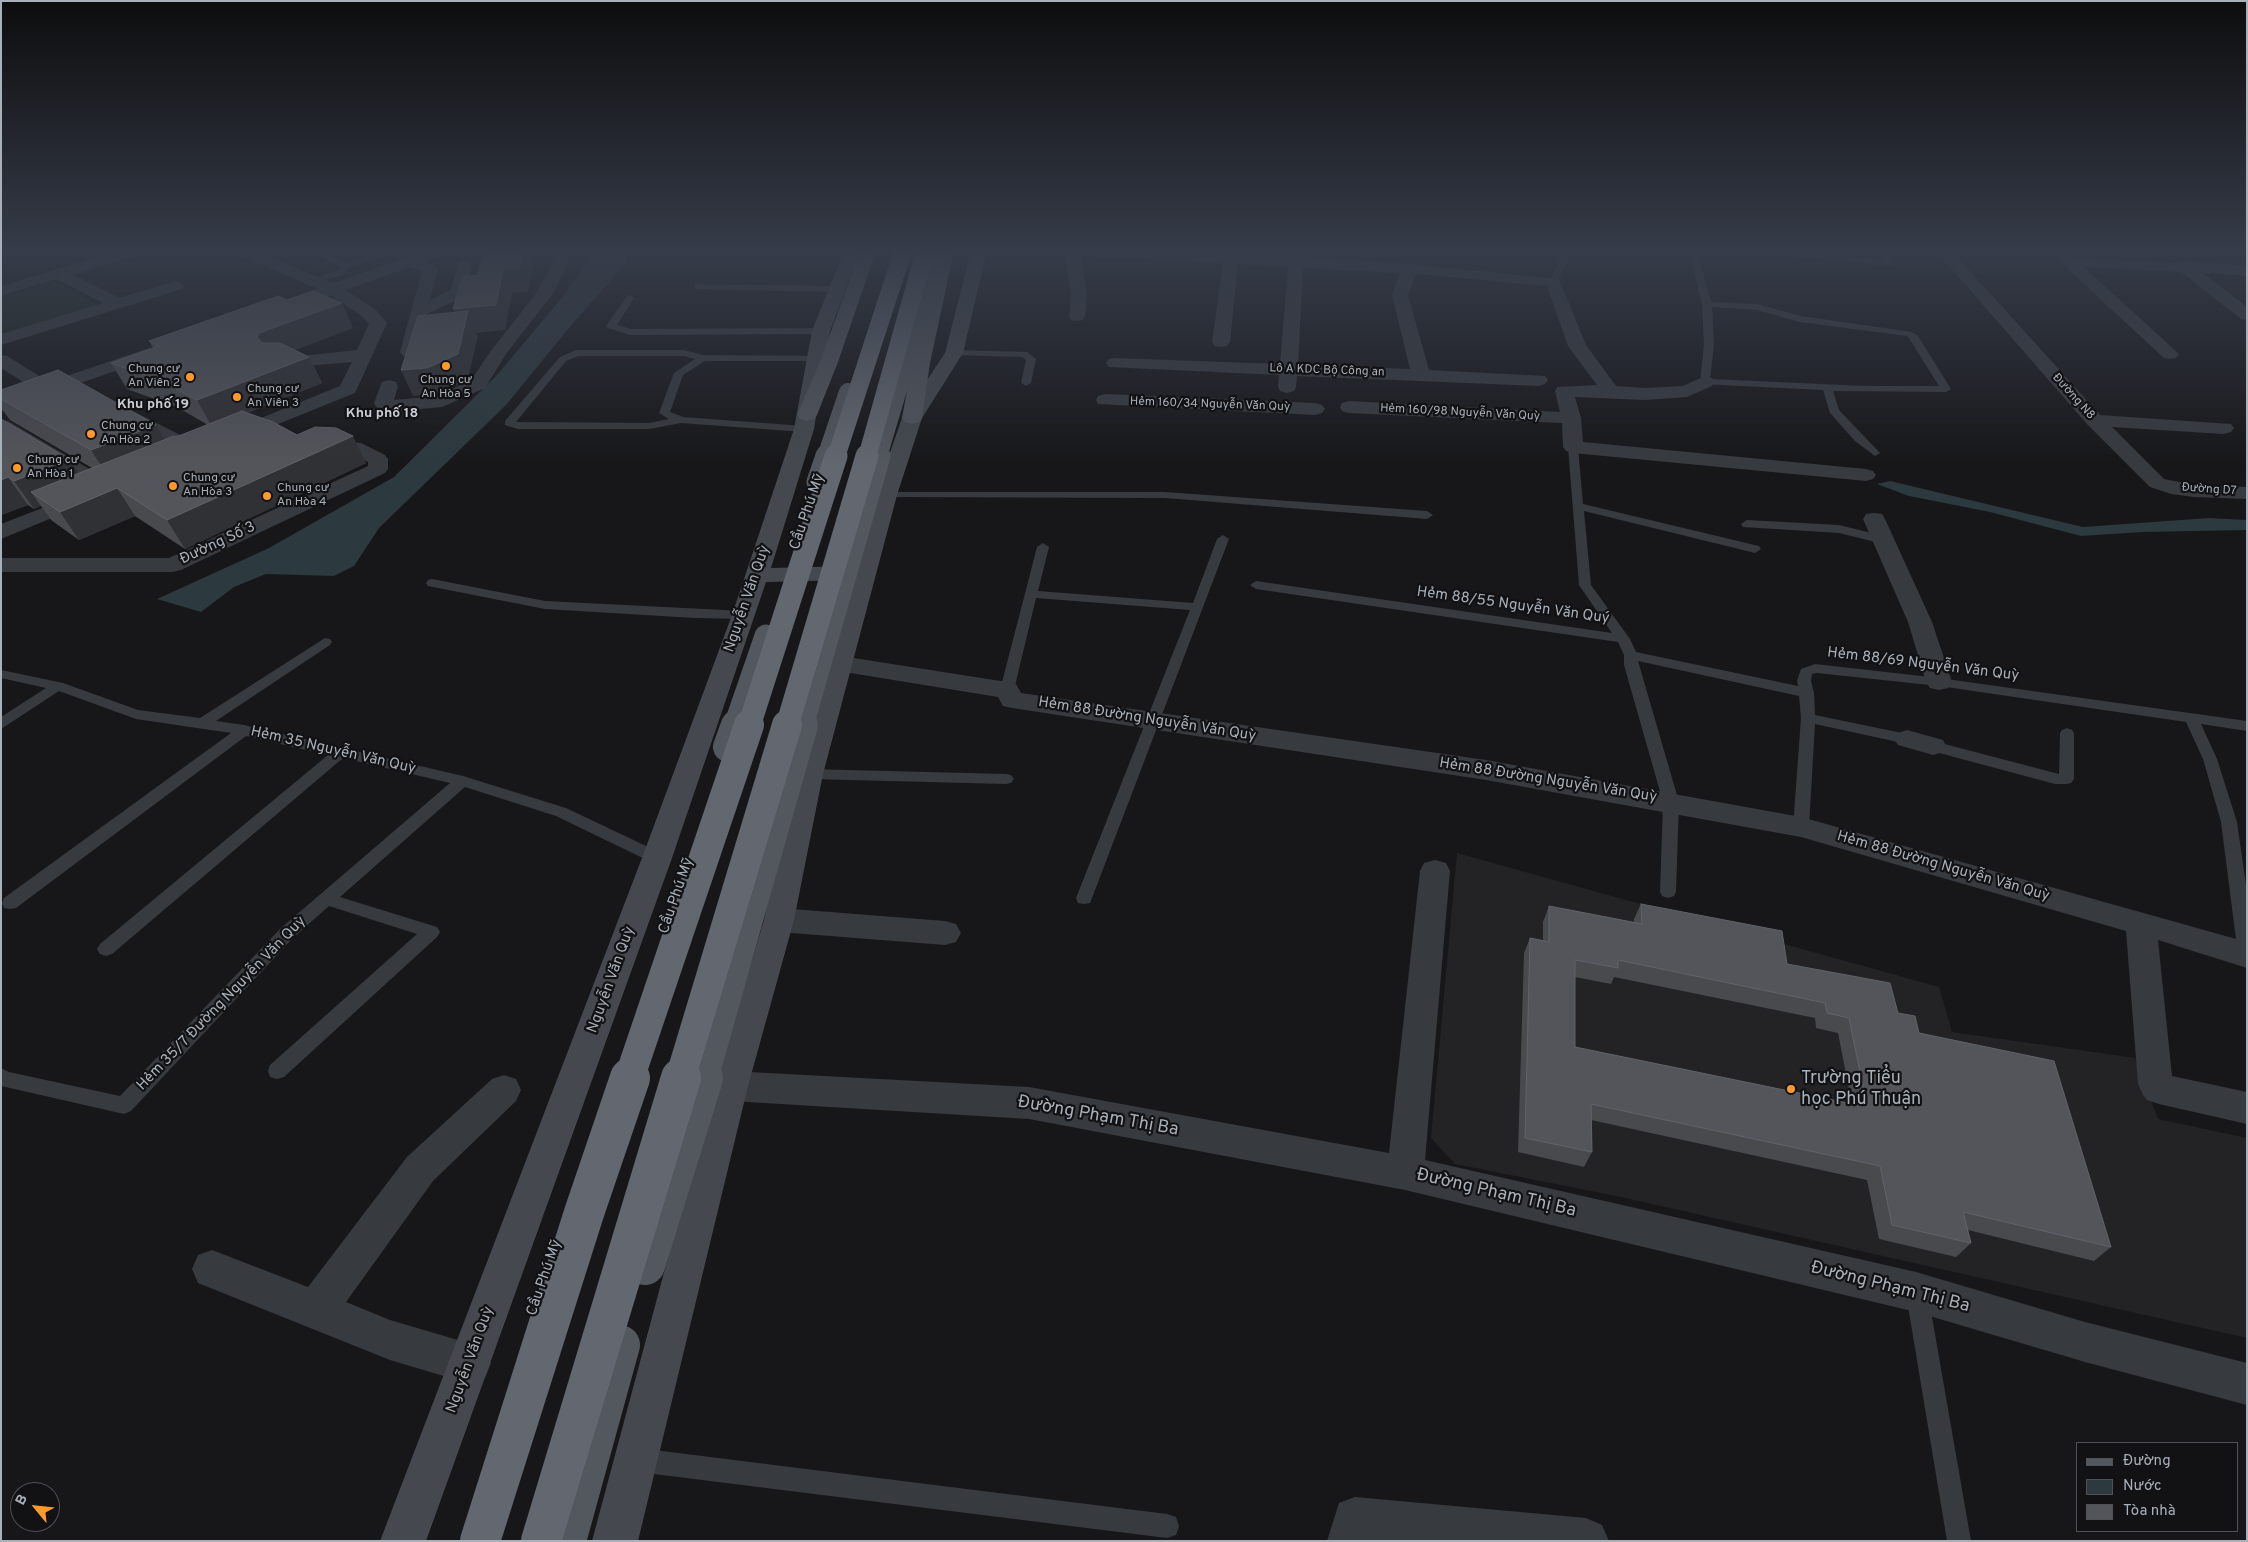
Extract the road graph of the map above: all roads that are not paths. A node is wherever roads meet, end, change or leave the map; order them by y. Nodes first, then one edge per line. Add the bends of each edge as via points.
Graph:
1 (56, 323) edge
2 (387, 323) edge
3 (396, 323) edge
4 (418, 323) edge
5 (522, 323) edge
6 (613, 323) edge
7 (828, 323) edge
8 (835, 323) edge
9 (873, 323) edge
10 (880, 323) edge
11 (905, 323) edge
12 (917, 323) edge
13 (930, 323) edge
14 (961, 323) edge
15 (1223, 323) edge
16 (1293, 323) edge
17 (1407, 323) edge
18 (1568, 323) edge
19 (1708, 323) edge
20 (1842, 323) edge
21 (2007, 323) edge
22 (2136, 323) edge
23 (416, 331) junction
24 (1, 340) edge
25 (1221, 342) dead end
26 (167, 347) edge
27 (822, 350) junction
28 (954, 353) junction
29 (2170, 354) dead end
30 (364, 355) junction
31 (703, 358) junction
32 (1, 360) edge
33 (281, 363) edge
34 (1116, 363) dead end
35 (1288, 370) junction
36 (1421, 375) junction
37 (1539, 380) dead end
38 (379, 382) junction
39 (1705, 382) junction
40 (1026, 383) dead end
41 (57, 385) junction
42 (1827, 387) junction
43 (1610, 391) junction
44 (92, 396) edge
45 (1105, 400) dead end
46 (1, 405) edge
47 (110, 405) edge
48 (1349, 407) dead end
49 (1286, 408) junction
50 (1315, 409) dead end
51 (912, 418) junction
52 (1571, 418) junction
53 (681, 420) junction
54 (2094, 420) junction
55 (805, 422) junction
56 (1, 425) edge
57 (254, 428) junction
58 (2224, 428) dead end
59 (281, 439) edge
60 (304, 445) edge
61 (211, 446) junction
62 (1573, 447) junction
63 (1875, 453) dead end
64 (171, 462) edge
65 (1866, 475) dead end
66 (2172, 488) joint
67 (2247, 493) edge
68 (886, 495) junction
69 (1577, 506) junction
70 (1427, 515) dead end
71 (1874, 518) dead end
72 (1747, 524) dead end
73 (1, 532) edge
74 (1223, 539) dead end
75 (1884, 540) junction
76 (1043, 547) dead end
77 (1755, 549) dead end
78 (1, 565) edge
79 (865, 573) junction
80 (757, 575) junction
81 (432, 582) dead end
82 (1256, 585) dead end
83 (1031, 594) junction
84 (1198, 607) junction
85 (744, 615) junction
86 (1623, 639) junction
87 (325, 642) dead end
88 (1631, 655) junction
89 (841, 664) junction
90 (1, 674) edge
91 (1939, 682) junction
92 (58, 686) junction
93 (1007, 690) junction
94 (1807, 693) junction
95 (1808, 718) junction
96 (2191, 718) junction
97 (1154, 722) junction
98 (203, 723) junction
99 (1, 724) edge
100 (2247, 726) edge
101 (244, 730) junction
102 (2067, 733) dead end
103 (1908, 739) joint
104 (1933, 746) joint
105 (340, 752) junction
106 (809, 774) junction
107 (1006, 779) dead end
108 (463, 781) junction
109 (1671, 802) junction
110 (1801, 827) junction
111 (657, 858) junction
112 (1436, 871) dead end
113 (1668, 892) dead end
114 (1084, 898) dead end
115 (326, 899) junction
116 (10, 903) dead end
117 (779, 920) junction
118 (2141, 922) junction
119 (945, 933) dead end
120 (106, 948) dead end
121 (2247, 955) edge
122 (277, 1071) dead end
123 (1, 1076) edge
124 (730, 1086) junction
125 (504, 1090) dead end
126 (2247, 1108) edge
127 (1404, 1173) junction
128 (212, 1269) dead end
129 (1916, 1292) junction
130 (316, 1310) junction
131 (470, 1363) junction
132 (2247, 1384) edge
133 (634, 1460) junction
134 (1167, 1526) dead end
135 (1352, 1530) edge
136 (403, 1541) edge
137 (460, 1541) edge
138 (480, 1541) edge
139 (541, 1541) edge
140 (566, 1541) edge
141 (615, 1541) edge
142 (1586, 1541) edge
143 (1959, 1541) edge

1 - 24 street
2 - 30 street
3 - 23 street
4 - 23 street
5 - 38 street via 478,384 442,401 388,406 383,403
6 - 27 lane via 611,326 630,332
7 - 27 street, Nguyễn Văn Quỳ
8 - 27 main road
9 - 137 main road, Cầu Phú Mỹ, bridge via 538,1297
10 - 138 highway, Cầu Phú Mỹ, bridge via 744,740 584,1213
11 - 139 highway, bridge via 847,527
12 - 140 main road, bridge via 719,1026 625,1325
13 - 51 main road
14 - 28 street
15 - 25 street
16 - 35 street
17 - 36 street
18 - 43 street via 1577,346
19 - 39 lane
20 - 42 lane via 1913,336 1946,389
21 - 54 street, Đường N8
22 - 29 street
23 - 38 street
26 - 41 street
27 - 31 lane
27 - 55 street, Nguyễn Văn Quỳ
28 - 40 lane via 1024,354 1031,359
28 - 51 street
30 - 33 street
30 - 38 street
31 - 53 lane via 679,373 664,413
31 - 53 lane via 684,353 570,355 563,359 509,423 518,426 649,426
32 - 41 street
34 - 35 street, Lô A KDC Bộ Công an
35 - 36 street, Lô A KDC Bộ Công an
35 - 49 street
36 - 37 street, Lô A KDC Bộ Công an
38 - 57 street
39 - 42 lane
39 - 43 street via 1688,391 1645,394
41 - 44 street
41 - 46 street
42 - 63 lane via 1834,411
43 - 52 street via 1564,391
45 - 49 street, Hẻm 160/34 Nguyễn Văn Quỳ
47 - 61 street
48 - 52 street, Hẻm 160/98 Nguyễn Văn Quỳ
49 - 50 street, Hẻm 160/34 Nguyễn Văn Quỳ
51 - 68 street
52 - 62 street
53 - 55 lane
54 - 58 street
54 - 66 street, Đường N8 via 2150,478
55 - 80 street, Nguyễn Văn Quỳ
56 - 73 street via 117,484
57 - 59 street
57 - 61 street
60 - 78 street, Đường Số 3 via 354,447 378,460 378,469 173,565
61 - 64 street
62 - 65 street
62 - 69 lane, Hẻm 88/55 Nguyễn Văn Quý
66 - 67 street, Đường D7
68 - 70 lane via 1165,495
68 - 79 street
69 - 77 lane
69 - 86 lane, Hẻm 88/55 Nguyễn Văn Quý via 1585,585
71 - 75 street
72 - 75 lane via 1839,529
74 - 84 lane
75 - 91 street via 1920,622
76 - 83 lane
79 - 80 street
79 - 89 street
80 - 85 street, Nguyễn Văn Quỳ
81 - 85 lane via 545,605
82 - 86 lane, Hẻm 88/55 Nguyễn Văn Quý
83 - 84 lane
83 - 93 lane
84 - 97 lane
85 - 111 street, Nguyễn Văn Quỳ
86 - 88 lane
87 - 98 lane
88 - 94 lane
88 - 109 lane via 1631,665
89 - 93 street, Hẻm 88 Đường Nguyễn Văn Quỳ
89 - 106 street
90 - 92 lane, Hẻm 35 Nguyễn Văn Quỳ
91 - 94 lane, Hẻm 88/69 Nguyễn Văn Quỳ via 1815,668 1806,672
91 - 96 lane, Hẻm 88/69 Nguyễn Văn Quỳ
92 - 98 lane, Hẻm 35 Nguyễn Văn Quỳ via 136,714
92 - 99 lane
93 - 97 street, Hẻm 88 Đường Nguyễn Văn Quỳ via 1012,700
94 - 95 lane, Hẻm 88/69 Nguyễn Văn Quỳ
95 - 103 lane
95 - 110 lane, Hẻm 88/69 Nguyễn Văn Quỳ
96 - 100 lane, Hẻm 88/69 Nguyễn Văn Quỳ
96 - 121 lane via 2210,759 2229,822
97 - 109 street, Hẻm 88 Đường Nguyễn Văn Quỳ via 1486,770
97 - 114 lane
98 - 101 lane, Hẻm 35 Nguyễn Văn Quỳ
101 - 105 lane, Hẻm 35 Nguyễn Văn Quỳ
101 - 116 lane
102 - 104 lane via 2066,779 2047,777
103 - 104 street
105 - 108 lane, Hẻm 35 Nguyễn Văn Quỳ
105 - 120 lane
106 - 107 lane
106 - 117 street
108 - 111 lane, Hẻm 35 Nguyễn Văn Quỳ via 561,812
108 - 115 lane, Hẻm 35/7 Đường Nguyễn Văn Quỳ
109 - 110 street, Hẻm 88 Đường Nguyễn Văn Quỳ
109 - 113 lane
110 - 118 street, Hẻm 88 Đường Nguyễn Văn Quỳ
111 - 131 street, Nguyễn Văn Quỳ
112 - 127 street
115 - 122 lane via 432,932
115 - 123 lane, Hẻm 35/7 Đường Nguyễn Văn Quỳ via 287,934 124,1105
117 - 119 street
117 - 124 street
118 - 121 street, Hẻm 88 Đường Nguyễn Văn Quỳ
118 - 126 street via 2155,1084 2159,1089
124 - 127 street, Đường Phạm Thị Ba via 1029,1103
124 - 133 street
125 - 130 street via 420,1169
127 - 129 street, Đường Phạm Thị Ba
128 - 130 street
129 - 132 street, Đường Phạm Thị Ba via 2085,1342
129 - 143 lane
130 - 131 street via 390,1340
131 - 136 street, Nguyễn Văn Quỳ
133 - 134 lane
133 - 141 street
135 - 142 street

